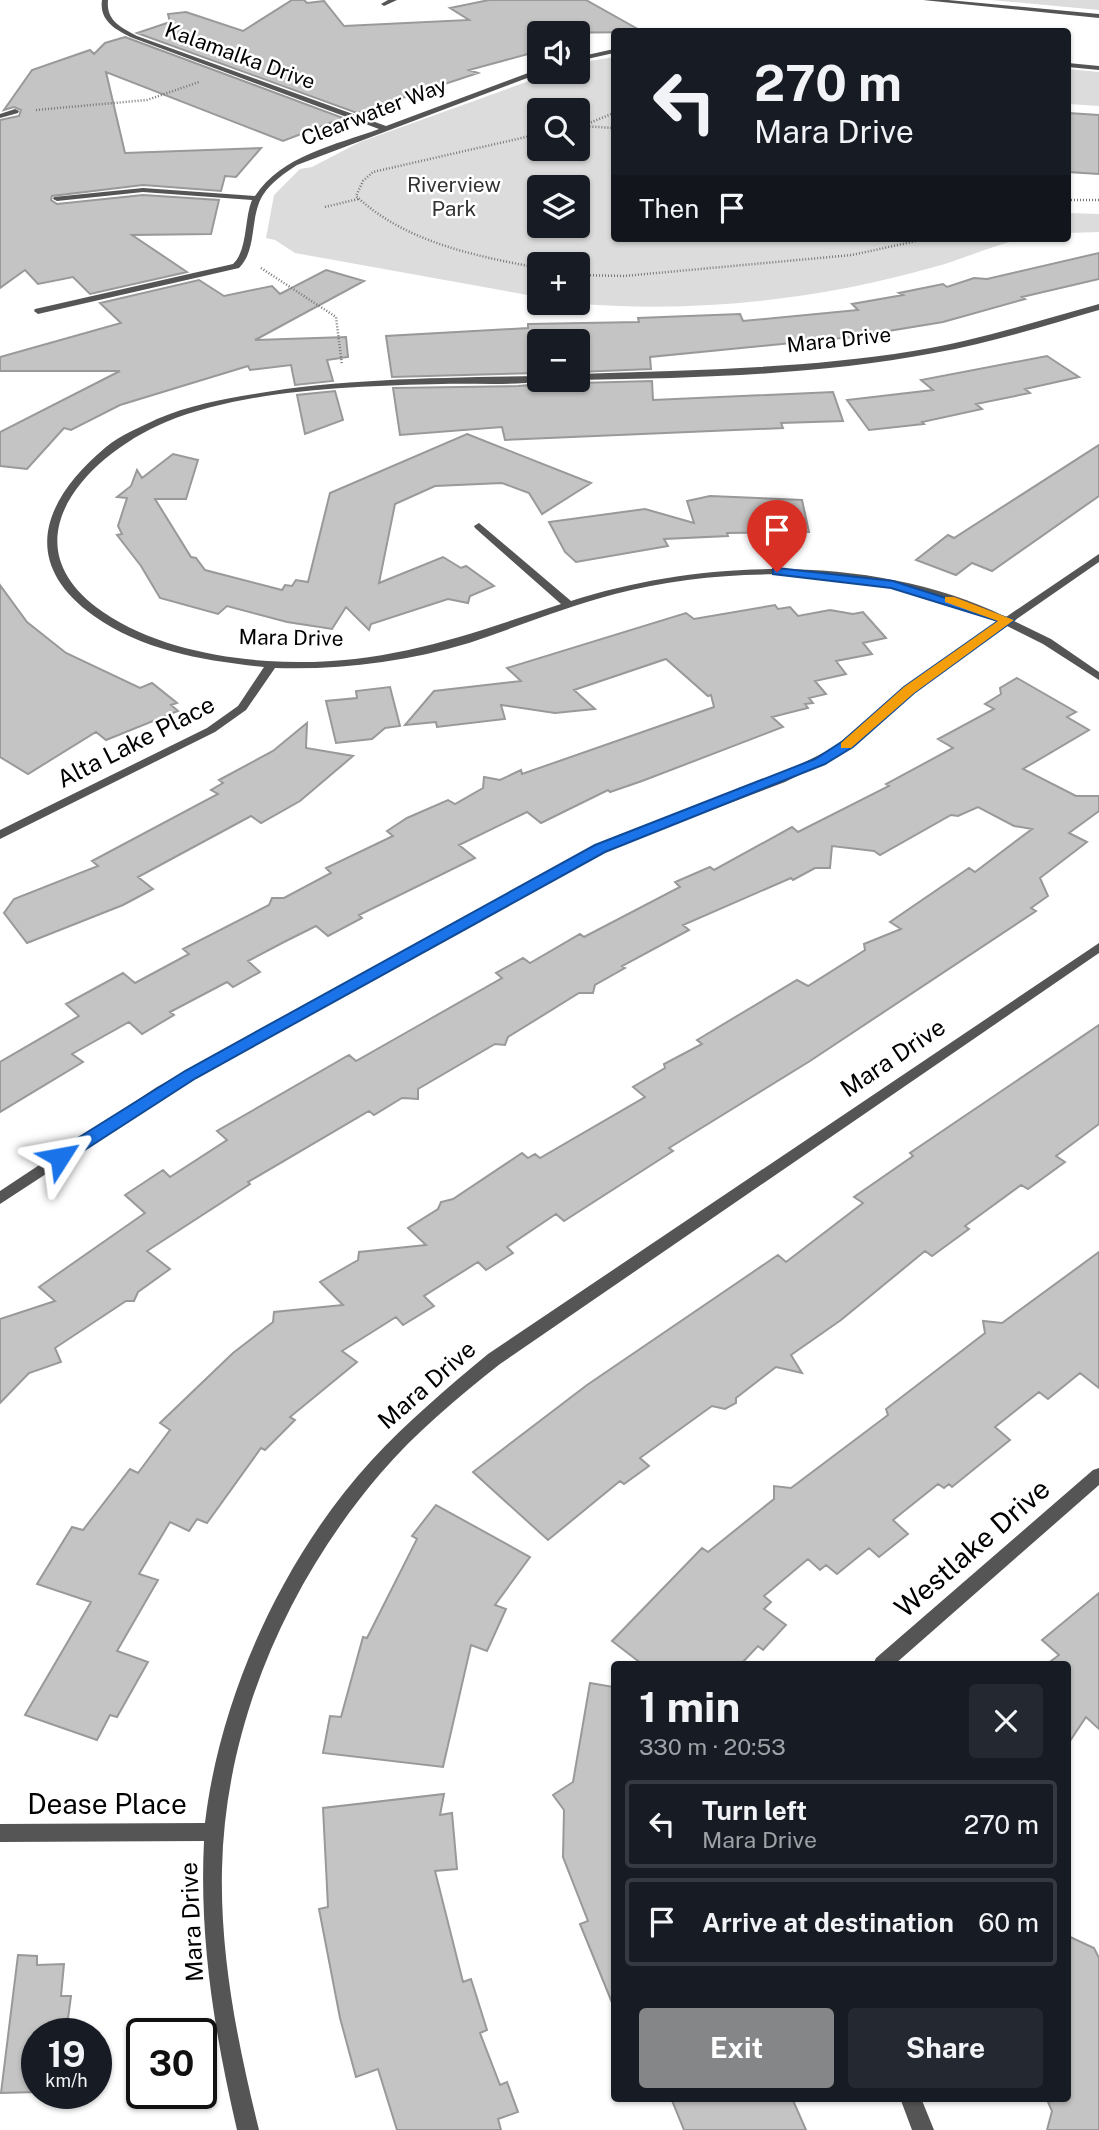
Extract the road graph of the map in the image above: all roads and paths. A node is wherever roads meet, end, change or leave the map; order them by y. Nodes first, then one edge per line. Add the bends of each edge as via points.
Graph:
1 (105, 0) edge
2 (394, 0) edge
3 (926, 0) edge
4 (384, 4) dead end
5 (1099, 16) edge
6 (611, 52) edge
7 (590, 56) edge
8 (1071, 65) edge
9 (1099, 68) edge
10 (527, 76) edge
11 (196, 83) dead end
12 (15, 111) joint
13 (611, 114) edge
14 (0, 116) edge
15 (590, 122) edge
16 (590, 127) edge
17 (383, 128) junction
18 (611, 128) edge
19 (527, 137) edge
20 (255, 198) junction
21 (57, 199) dead end
22 (359, 199) junction
23 (1071, 200) edge
24 (1099, 200) edge
25 (325, 207) dead end
26 (912, 242) edge
27 (527, 266) edge
28 (590, 275) edge
29 (276, 277) dead end
30 (1099, 307) edge
31 (38, 311) dead end
32 (342, 367) dead end
33 (590, 377) edge
34 (527, 379) edge
35 (479, 526) dead end
36 (1099, 557) edge
37 (569, 605) junction
38 (1007, 620) junction
39 (272, 664) junction
40 (1099, 677) edge
41 (0, 835) edge
42 (1099, 947) edge
43 (0, 1198) edge
44 (1099, 1475) edge
45 (885, 1661) edge
46 (214, 1832) junction
47 (0, 1833) edge
48 (912, 2102) edge
49 (248, 2130) edge
50 (923, 2130) edge

1 - 17 street, Kalamalka Drive via 103,11 109,21 135,37
2 - 4 street
3 - 5 street
6 - 7 street
8 - 9 street
10 - 17 street, Clearwater Way
11 - 12 path via 147,100
12 - 14 street
13 - 15 path
16 - 18 path
17 - 20 street, Clearwater Way via 302,159 272,179
19 - 22 path via 373,172 363,181 356,196
20 - 21 street via 143,190
20 - 31 street via 243,259 236,266
22 - 25 path
22 - 27 path via 365,207 419,236 456,251
23 - 24 path
26 - 28 path via 852,255
29 - 32 path via 336,317
30 - 33 street, Mara Drive via 981,341 877,360
34 - 39 street, Mara Drive via 320,388 239,398 166,419 85,468 60,505 53,532 61,572 85,601 123,627 155,641 214,657
35 - 37 street
36 - 38 street
37 - 38 street, Mara Drive via 677,578 777,572 893,584
37 - 39 street, Mara Drive via 418,653 344,663
38 - 40 street, Mara Drive via 1055,645
38 - 43 street via 820,761 600,848 162,1091
39 - 41 street, Alta Lake Place via 247,703 212,730
42 - 46 street, Mara Drive via 494,1359 408,1431 329,1522 269,1630 236,1723
44 - 45 street, Westlake Drive
46 - 47 street, Dease Place
46 - 49 street, Mara Drive via 216,1965
48 - 50 street

